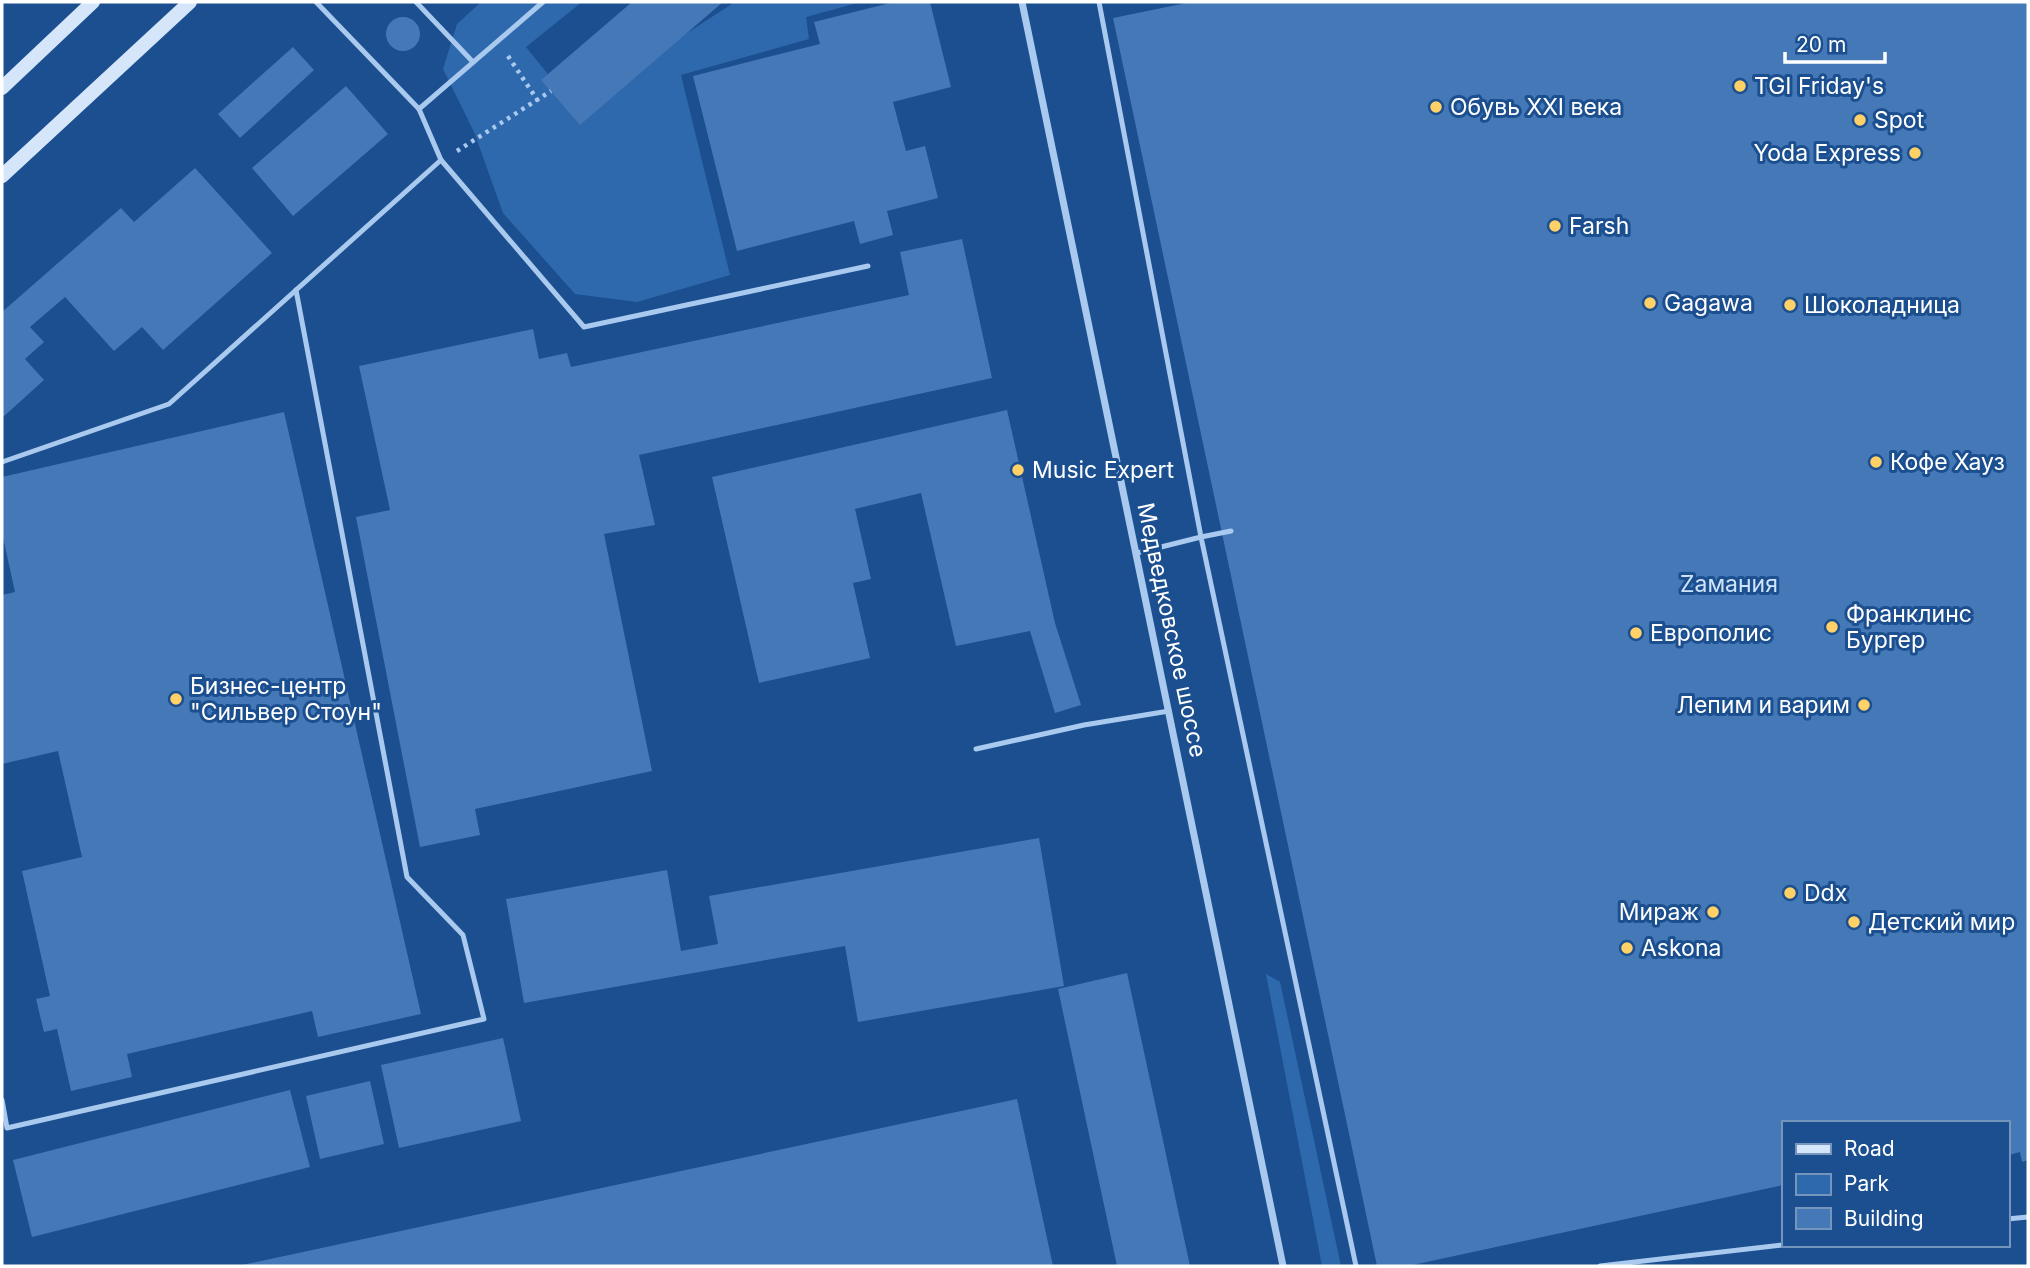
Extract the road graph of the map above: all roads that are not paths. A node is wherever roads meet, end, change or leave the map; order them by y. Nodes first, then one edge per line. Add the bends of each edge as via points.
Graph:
1 (93, 2) edge
2 (190, 2) edge
3 (316, 2) edge
4 (416, 2) edge
5 (543, 2) edge
6 (1022, 2) edge
7 (1099, 2) edge
8 (473, 62) junction
9 (2, 88) edge
10 (419, 109) junction
11 (441, 160) junction
12 (2, 176) edge
13 (868, 266) dead end
14 (296, 290) junction
15 (2, 462) edge
16 (1231, 531) dead end
17 (1201, 537) junction
18 (1137, 553) junction
19 (1169, 711) junction
20 (976, 749) dead end
21 (2, 1100) edge
22 (2028, 1217) edge
23 (2009, 1219) edge
24 (1782, 1245) edge
25 (1283, 1266) edge
26 (1356, 1266) edge
27 (1600, 1266) edge

1 - 9 main road
2 - 12 main road
3 - 10 lane
4 - 8 lane
5 - 8 lane
6 - 18 street, Медведковское шоссе
7 - 17 lane
8 - 10 lane
10 - 11 lane
11 - 13 lane via 584,327
11 - 14 lane
14 - 15 lane via 169,404
14 - 21 lane via 407,877 463,935 484,1019 7,1128
16 - 17 lane
17 - 18 lane
17 - 26 lane
18 - 19 street, Медведковское шоссе
19 - 20 lane
19 - 25 street, Медведковское шоссе
22 - 23 lane
24 - 27 lane

